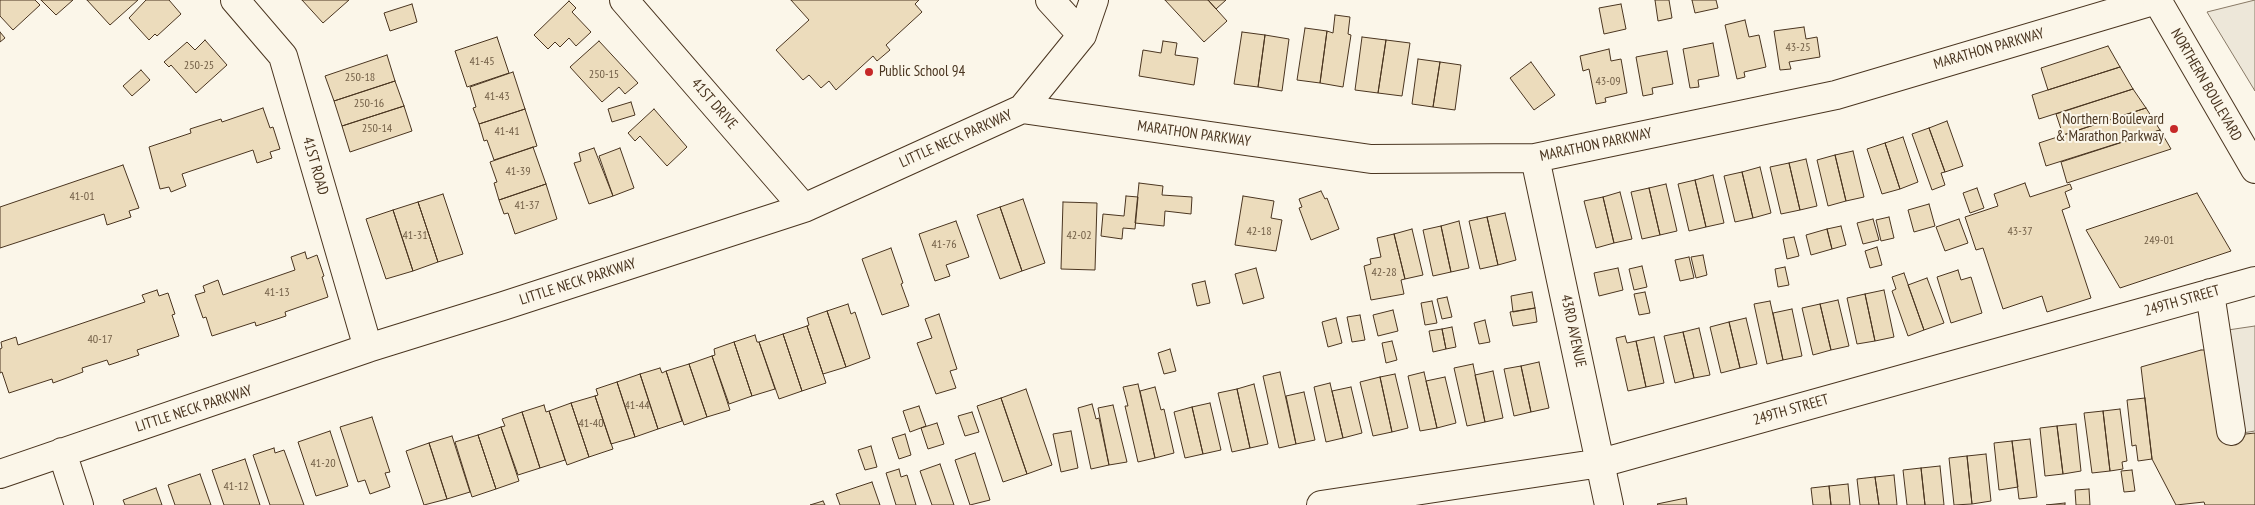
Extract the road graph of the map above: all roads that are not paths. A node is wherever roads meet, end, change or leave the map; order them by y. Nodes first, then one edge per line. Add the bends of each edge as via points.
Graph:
1 (234, 0) edge
2 (624, 0) edge
3 (1050, 0) edge
4 (1094, 0) edge
5 (2156, 0) edge
6 (1082, 35) junction
7 (1022, 109) junction
8 (1535, 158) junction
9 (2255, 169) edge
10 (804, 208) junction
11 (2255, 281) edge
12 (2210, 293) junction
13 (368, 348) junction
14 (2231, 430) dead end
15 (62, 452) junction
16 (1601, 463) junction
17 (0, 474) edge
18 (79, 505) edge
19 (1321, 505) edge
20 (1609, 505) edge

1 - 13 street, 41ST ROAD via 283,56
2 - 10 street, 41ST DRIVE
3 - 6 street
4 - 6 street, LITTLE NECK PARKWAY
5 - 8 street, MARATHON PARKWAY via 1836,95
5 - 9 street, NORTHERN BOULEVARD
6 - 7 street, LITTLE NECK PARKWAY
7 - 8 street, MARATHON PARKWAY via 1370,159
7 - 10 street, LITTLE NECK PARKWAY
8 - 16 street, 43RD AVENUE
10 - 13 street, LITTLE NECK PARKWAY
11 - 12 street, 249TH STREET
12 - 14 street
12 - 16 street, 249TH STREET
13 - 15 street, LITTLE NECK PARKWAY
15 - 17 street, LITTLE NECK PARKWAY
15 - 18 street
16 - 19 street, 249TH STREET
16 - 20 street, 43RD AVENUE

